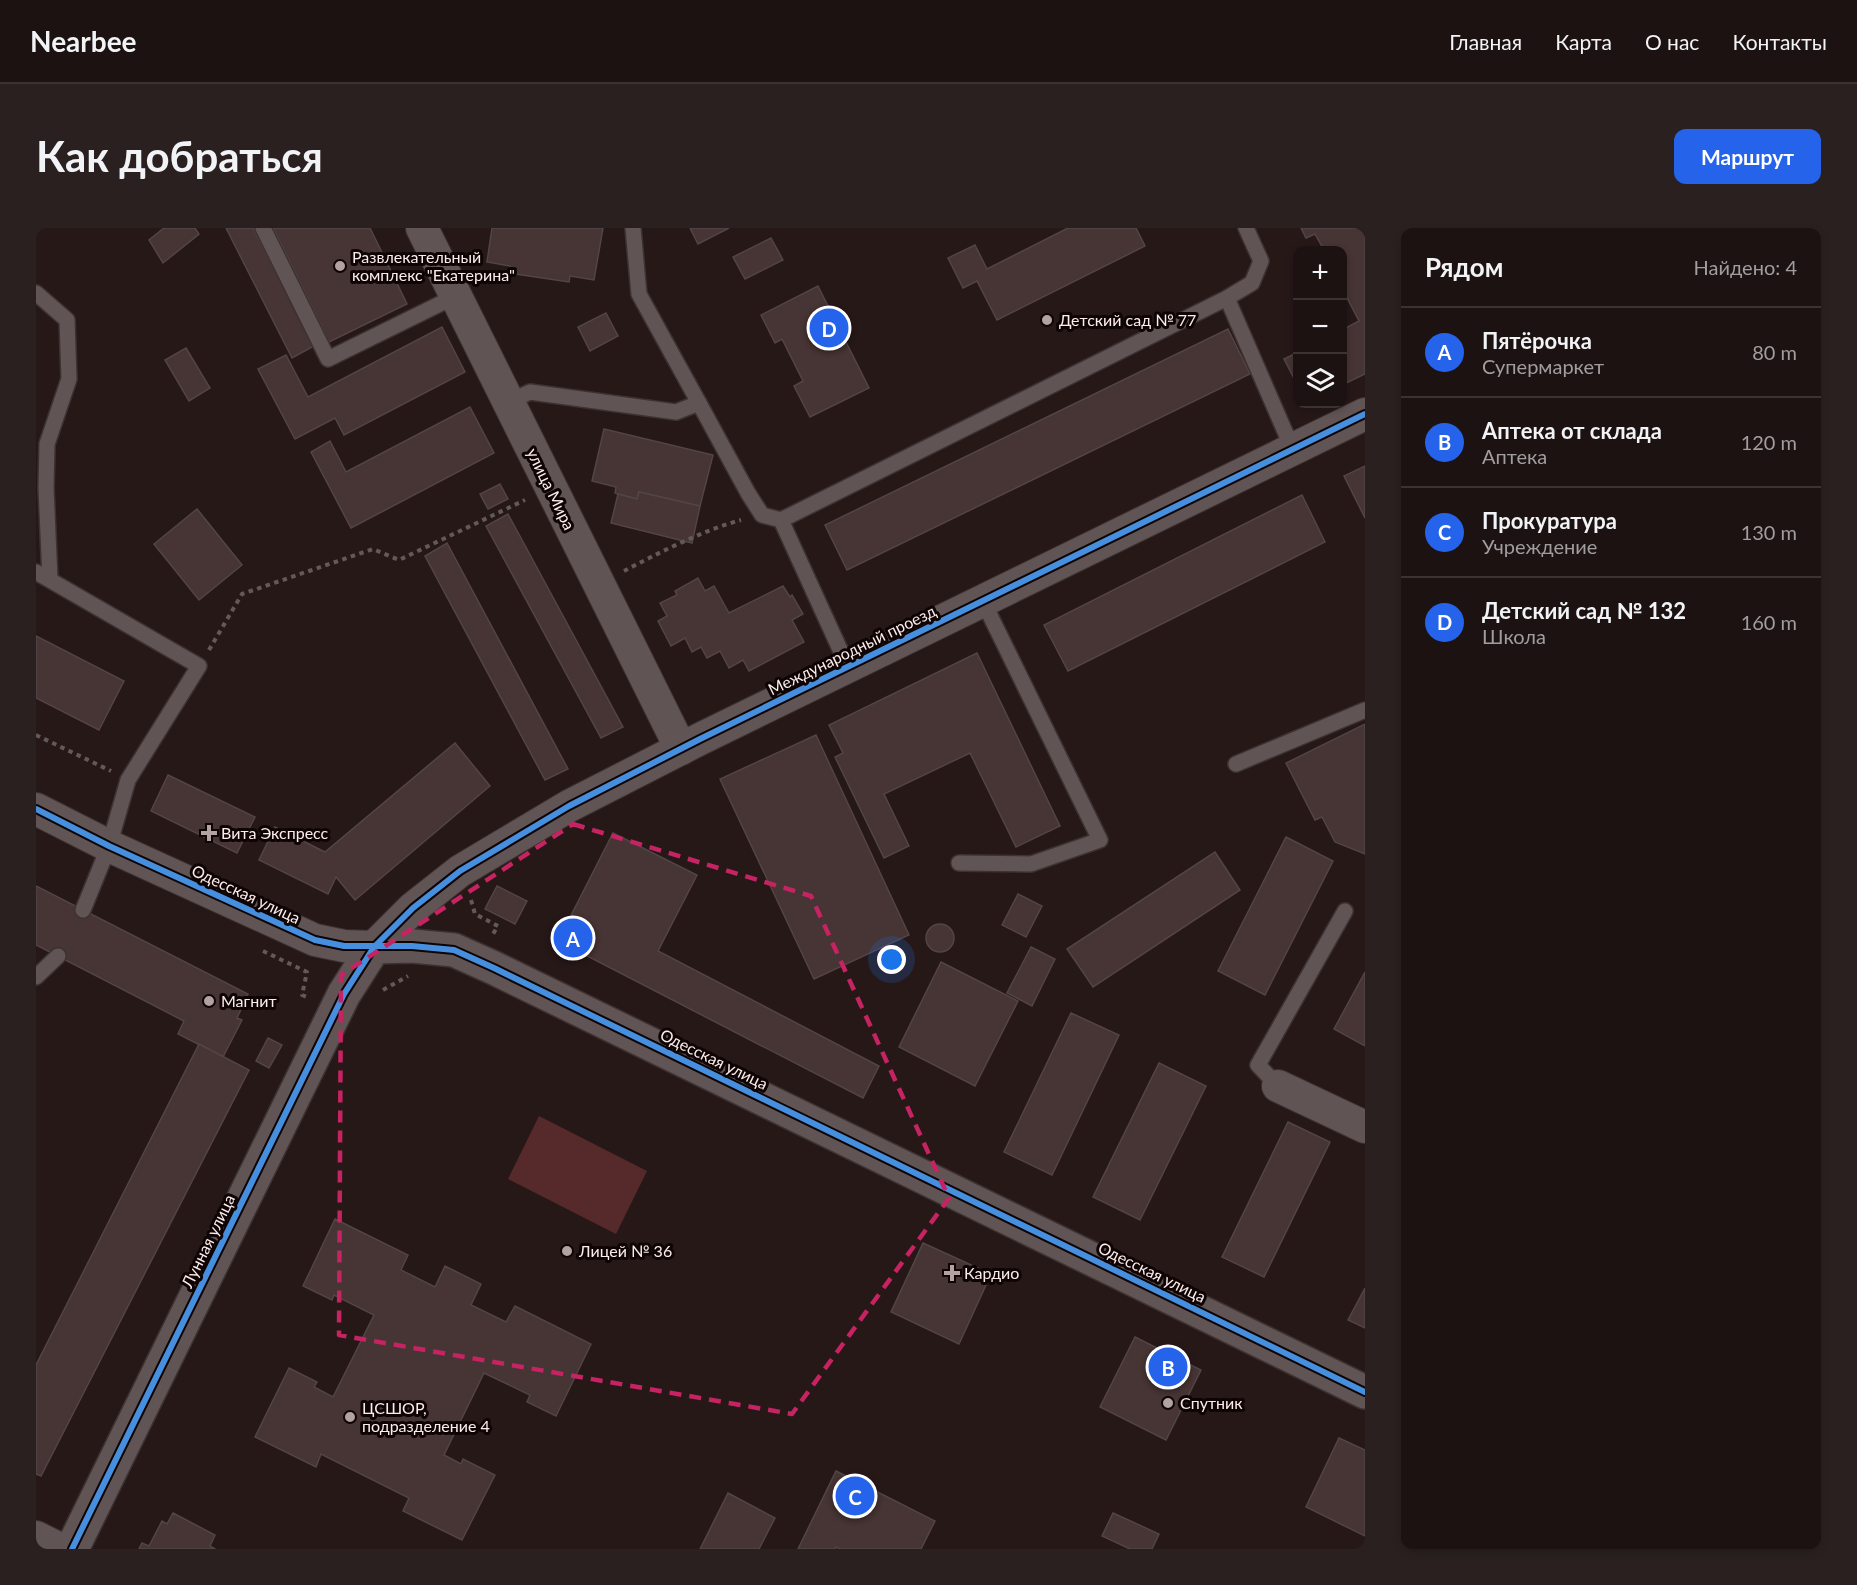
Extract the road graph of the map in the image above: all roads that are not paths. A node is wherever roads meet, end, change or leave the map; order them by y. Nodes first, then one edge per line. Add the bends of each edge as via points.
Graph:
1 (263, 228) edge
2 (422, 228) edge
3 (633, 228) edge
4 (1246, 228) edge
5 (36, 293) edge
6 (456, 296) junction
7 (1227, 298) junction
8 (508, 402) junction
9 (699, 403) junction
10 (1365, 414) edge
11 (1293, 450) junction
12 (781, 520) junction
13 (43, 576) edge
14 (983, 601) junction
15 (848, 667) junction
16 (1365, 710) edge
17 (681, 749) junction
18 (1236, 764) dead end
19 (36, 809) edge
20 (109, 846) junction
21 (959, 863) dead end
22 (83, 910) dead end
23 (1345, 911) dead end
24 (374, 947) junction
25 (57, 956) dead end
26 (36, 977) edge
27 (1278, 1086) joint
28 (1365, 1127) edge
29 (1365, 1392) edge
30 (36, 1537) edge
31 (60, 1549) edge
32 (72, 1549) edge

1 - 6 lane via 328,359
2 - 6 street, улица Мира
3 - 9 lane via 639,294
4 - 7 lane via 1261,261 1252,283
5 - 13 lane via 67,320 69,379 47,444
6 - 8 street, улица Мира
7 - 11 lane
7 - 12 lane
8 - 9 lane via 530,392 676,412
8 - 17 street, улица Мира
9 - 12 lane via 762,515
10 - 11 street, Международный проезд
11 - 14 street, Международный проезд
12 - 15 lane
13 - 20 lane via 199,666 128,780
14 - 15 street, Международный проезд
14 - 21 lane via 1100,840 1031,864
15 - 17 street, Международный проезд
16 - 18 lane
17 - 24 street, Международный проезд via 569,806 460,871 413,908
19 - 20 street, Одесская улица
20 - 22 lane
20 - 24 street, Одесская улица via 315,940
23 - 27 lane via 1258,1065
24 - 29 street, Одесская улица via 454,950
24 - 32 street, Лунная улица via 344,994
25 - 26 lane
27 - 28 street
30 - 31 street

